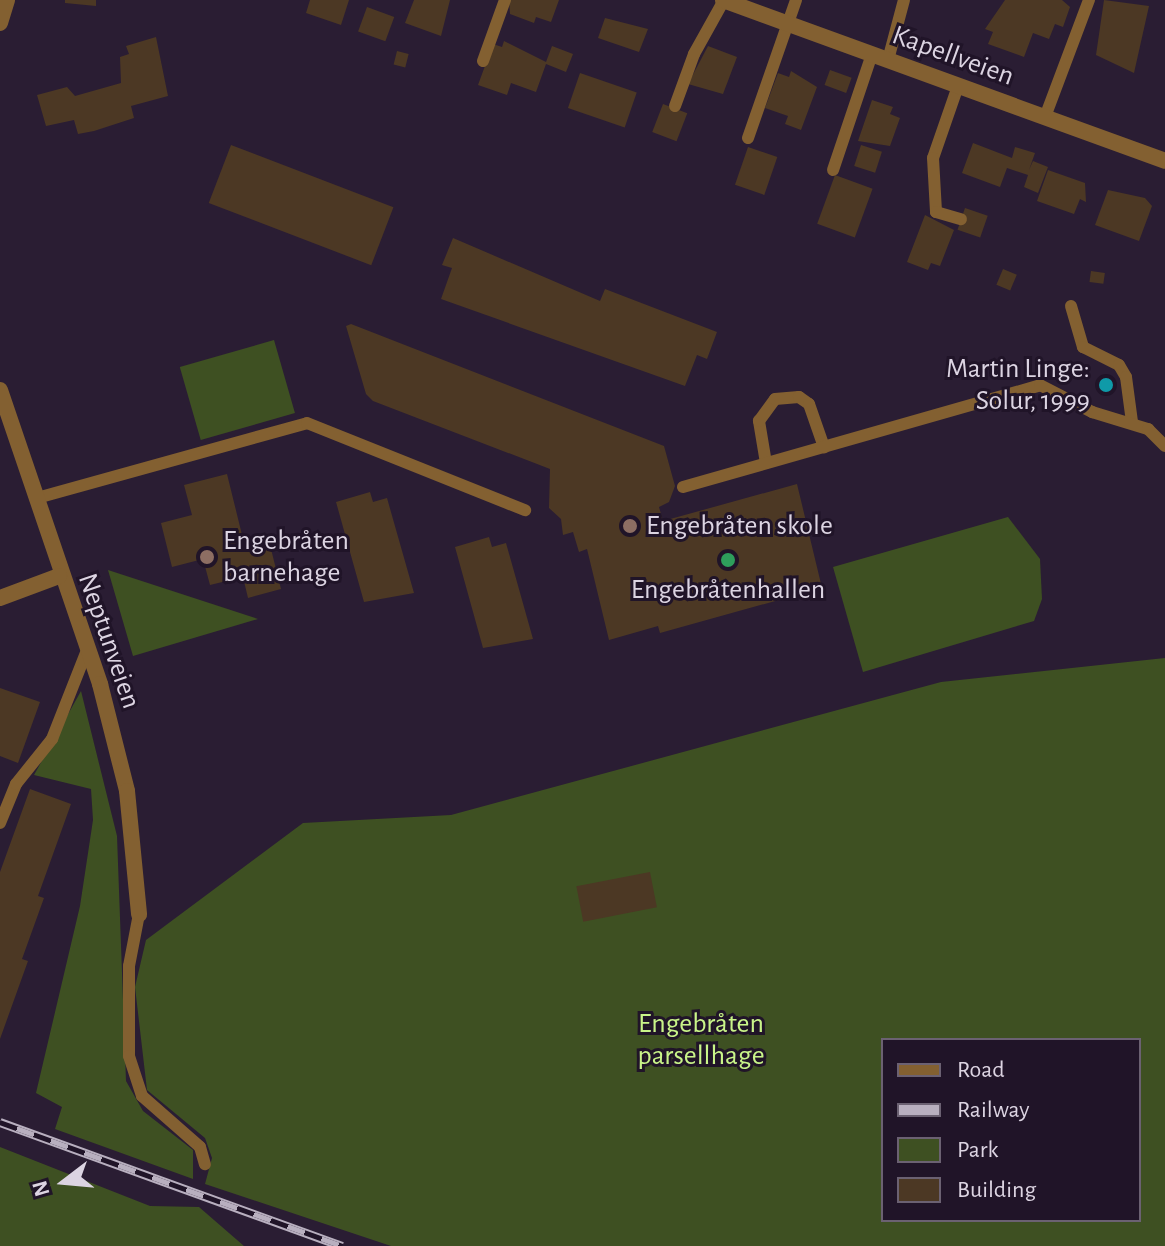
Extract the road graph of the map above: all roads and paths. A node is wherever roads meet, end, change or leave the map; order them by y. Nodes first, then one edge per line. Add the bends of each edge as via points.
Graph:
1 (7, 0) edge
2 (505, 0) edge
3 (723, 0) edge
4 (796, 0) edge
5 (904, 0) edge
6 (1089, 0) edge
7 (0, 23) edge
8 (787, 24) junction
9 (880, 57) junction
10 (483, 61) dead end
11 (958, 86) junction
12 (675, 106) dead end
13 (1045, 117) junction
14 (748, 138) dead end
15 (1165, 161) edge
16 (833, 170) dead end
17 (961, 219) dead end
18 (1071, 306) dead end
19 (0, 390) edge
20 (1132, 422) junction
21 (1165, 446) edge
22 (824, 447) junction
23 (766, 463) junction
24 (683, 487) dead end
25 (37, 498) junction
26 (525, 510) dead end
27 (59, 576) junction
28 (0, 598) edge
29 (87, 650) junction
30 (0, 823) edge
31 (139, 914) joint
32 (205, 1164) dead end

1 - 7 street
2 - 10 lane
3 - 8 street, Kapellveien
3 - 12 lane via 694,54
4 - 8 lane
5 - 9 lane
6 - 13 lane
8 - 9 street, Kapellveien
8 - 14 lane
9 - 11 street, Kapellveien
9 - 16 lane
11 - 13 street, Kapellveien
11 - 17 lane via 933,158 936,212
13 - 15 street, Kapellveien
18 - 20 lane via 1083,347 1119,365 1126,377
19 - 25 street, Neptunveien
20 - 21 lane
20 - 22 lane via 1092,412 1040,385
22 - 23 lane
22 - 23 lane via 809,404 799,397 775,399 759,421
23 - 24 lane
25 - 26 lane via 307,423
25 - 27 street, Neptunveien
27 - 28 street
27 - 29 street, Neptunveien
29 - 30 lane via 52,739 16,784
29 - 31 street, Neptunveien via 127,791
31 - 32 lane via 129,966 129,1056 142,1096 200,1147

